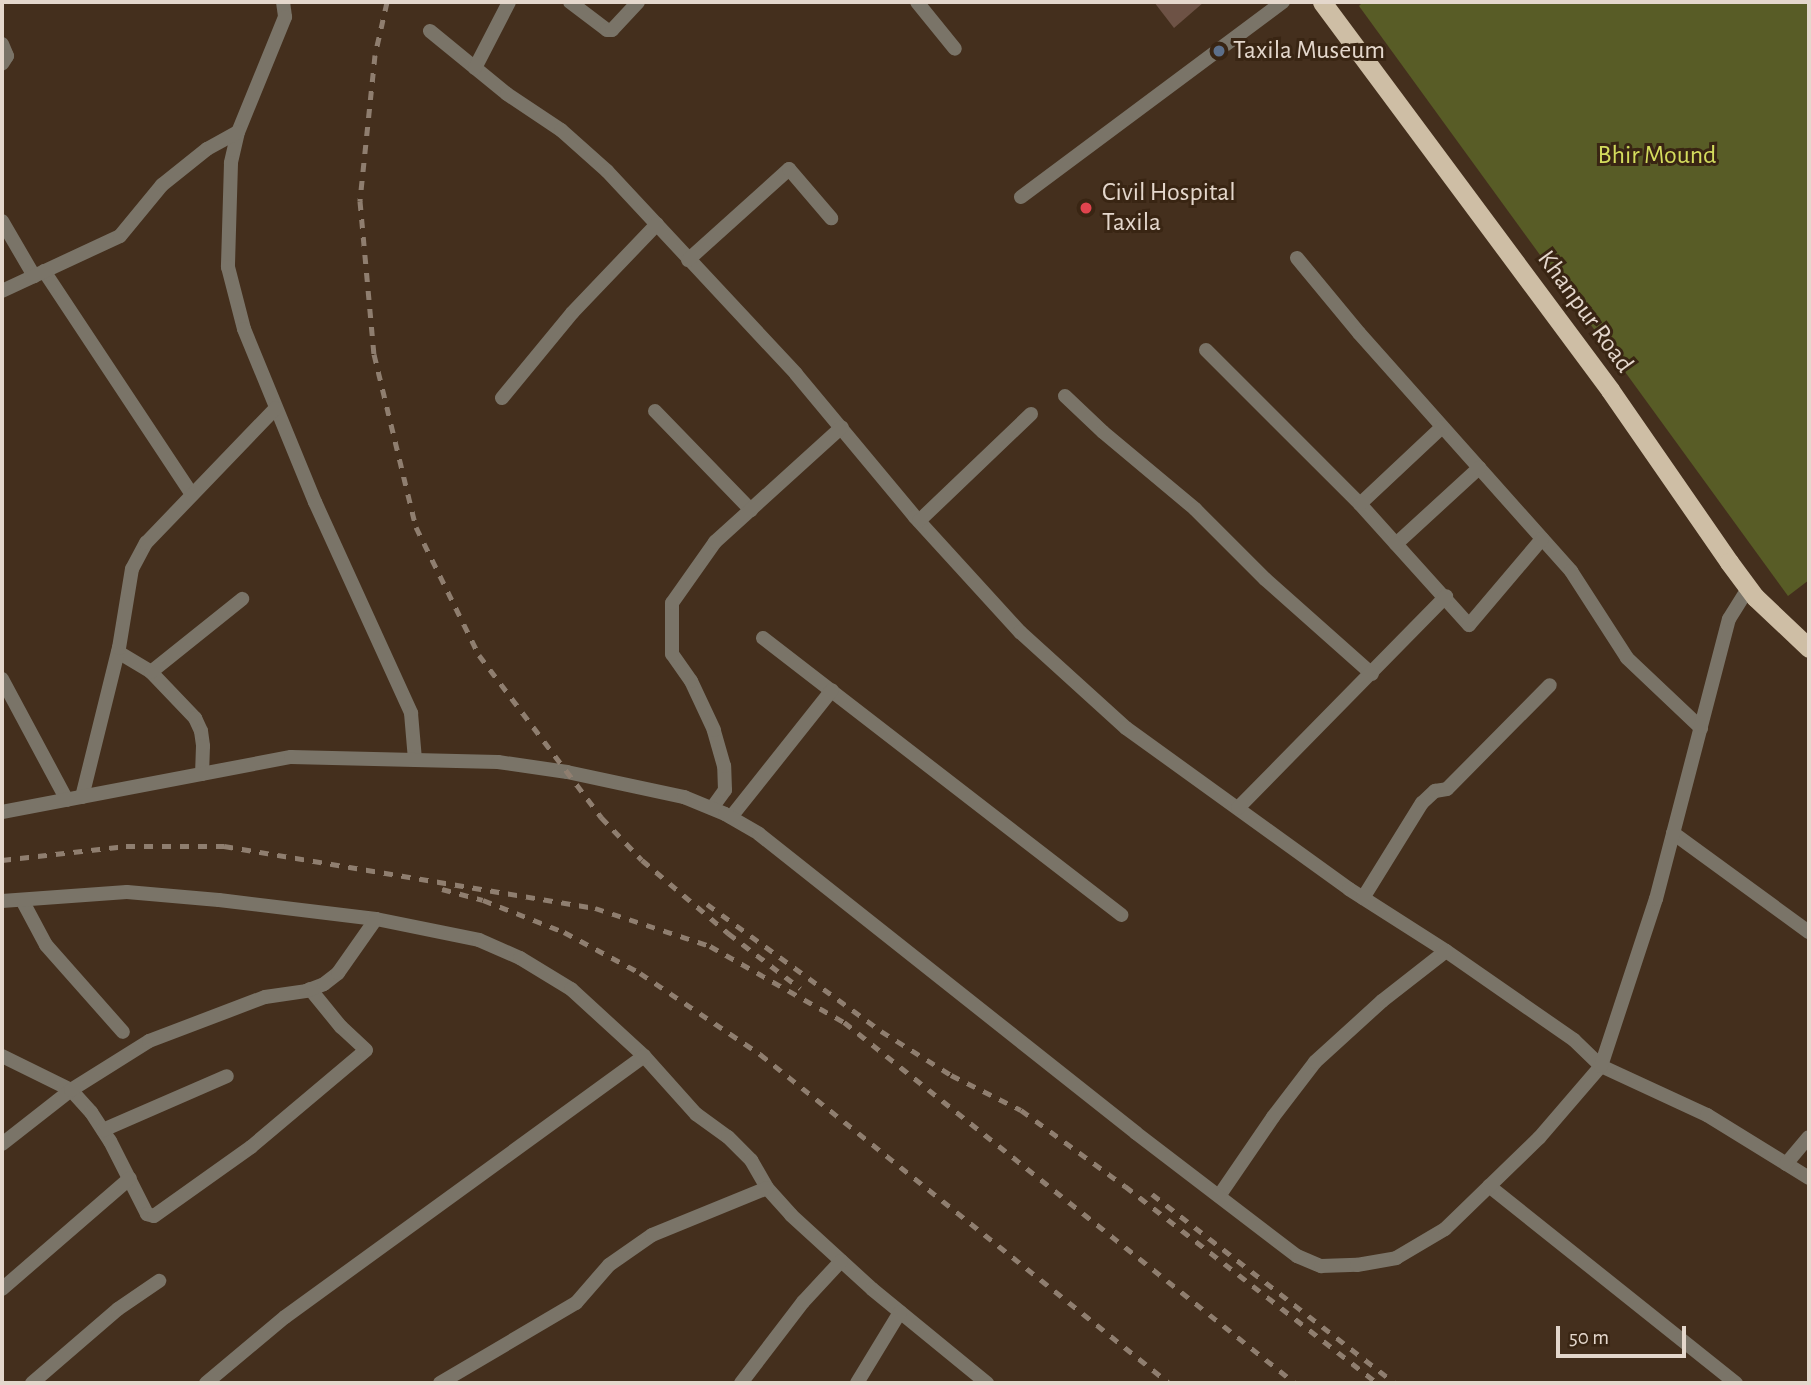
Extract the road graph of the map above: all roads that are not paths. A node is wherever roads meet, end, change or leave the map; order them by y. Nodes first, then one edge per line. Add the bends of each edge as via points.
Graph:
1 (283, 2) edge
2 (509, 2) edge
3 (570, 2) edge
4 (638, 2) edge
5 (917, 2) edge
6 (1283, 2) edge
7 (1322, 2) edge
8 (430, 31) dead end
9 (2, 44) edge
10 (955, 49) dead end
11 (2, 64) edge
12 (475, 68) junction
13 (238, 132) junction
14 (1021, 197) dead end
15 (831, 218) dead end
16 (2, 221) edge
17 (657, 224) junction
18 (1297, 258) dead end
19 (688, 260) junction
20 (39, 274) junction
21 (2, 291) edge
22 (1206, 350) dead end
23 (1065, 396) dead end
24 (502, 398) dead end
25 (276, 408) junction
26 (655, 411) dead end
27 (1031, 414) dead end
28 (842, 427) junction
29 (1442, 427) junction
30 (1479, 468) junction
31 (192, 495) junction
32 (1360, 504) junction
33 (751, 510) junction
34 (919, 521) junction
35 (1542, 539) junction
36 (1396, 544) junction
37 (1748, 588) junction
38 (1446, 596) junction
39 (242, 599) dead end
40 (763, 638) dead end
41 (1809, 649) edge
42 (118, 652) junction
43 (151, 673) junction
44 (1372, 674) junction
45 (2, 679) edge
46 (1550, 685) dead end
47 (832, 691) junction
48 (1701, 728) junction
49 (415, 760) junction
50 (202, 774) junction
51 (75, 798) junction
52 (712, 808) junction
53 (1238, 808) junction
54 (2, 812) edge
55 (732, 817) junction
56 (1674, 833) junction
57 (1363, 898) junction
58 (22, 900) junction
59 (2, 901) edge
60 (1122, 915) dead end
61 (376, 919) junction
62 (1809, 932) edge
63 (1446, 951) junction
64 (310, 989) junction
65 (123, 1032) dead end
66 (2, 1056) edge
67 (644, 1056) junction
68 (1601, 1066) junction
69 (227, 1076) dead end
70 (71, 1090) junction
71 (103, 1130) junction
72 (1809, 1137) edge
73 (2, 1144) edge
74 (1786, 1164) junction
75 (130, 1178) junction
76 (1809, 1178) edge
77 (1489, 1186) junction
78 (766, 1188) junction
79 (1219, 1196) junction
80 (841, 1261) junction
81 (159, 1281) dead end
82 (2, 1289) edge
83 (900, 1312) junction
84 (462, 1378) edge
85 (32, 1383) edge
86 (206, 1383) edge
87 (440, 1383) edge
88 (741, 1383) edge
89 (857, 1383) edge
90 (988, 1383) edge
91 (1736, 1383) edge

1 - 13 street via 285,17
2 - 12 street
3 - 4 street via 607,30
5 - 10 street
6 - 14 street
7 - 37 highway, Khanpur Road via 1610,390
8 - 12 street
9 - 11 street via 7,56
12 - 17 street via 570,138
13 - 20 street via 162,185 120,236
13 - 25 street via 230,175 228,267 244,329
15 - 19 street via 789,169
16 - 20 street
17 - 19 street
17 - 24 street via 572,313
18 - 29 street
19 - 28 street
20 - 21 street
20 - 31 street
22 - 32 street
23 - 44 street
25 - 31 street
25 - 49 street via 411,713
26 - 33 street
27 - 34 street
28 - 33 street
28 - 34 street
29 - 30 street
29 - 32 street
30 - 35 street
30 - 36 street
31 - 42 street via 146,543 132,569
32 - 36 street
33 - 52 street via 716,542 671,603 672,654 691,681 714,730 724,766 725,790
34 - 53 street via 1020,632 1116,719
35 - 38 street via 1469,625
35 - 48 street via 1571,571 1628,658
36 - 38 street
37 - 41 highway, Khanpur Road
37 - 48 street via 1730,619
38 - 44 street
39 - 43 street
40 - 47 street
42 - 43 street
42 - 51 street
43 - 50 street via 186,707 201,730
44 - 53 street
45 - 51 street
46 - 57 street via 1447,789 1435,791 1422,803
47 - 55 street
47 - 60 street
48 - 56 street
49 - 50 street via 291,757
49 - 52 street via 498,762 567,772 684,797
50 - 51 street
51 - 54 street
52 - 55 street
53 - 57 street
55 - 79 street
56 - 62 street
56 - 68 street
57 - 63 street
58 - 59 street
58 - 61 street via 127,892
58 - 65 street via 47,945
61 - 64 street via 338,973
61 - 67 street via 479,940 520,958 571,989
63 - 68 street via 1574,1040
63 - 79 street via 1315,1062
64 - 70 street via 265,997 180,1027
64 - 75 street via 366,1050 251,1147 154,1216 147,1214
66 - 70 street
67 - 78 street via 696,1114 751,1160
67 - 86 street via 318,1292
68 - 74 street via 1707,1115
68 - 77 street via 1539,1138
69 - 71 street
70 - 71 street
70 - 73 street
71 - 75 street
72 - 74 street
74 - 76 street
75 - 82 street
77 - 79 street via 1445,1229 1396,1258 1357,1265 1321,1265 1297,1256
77 - 91 street
78 - 80 street
78 - 84 street via 652,1235 609,1265 576,1303
80 - 83 street
80 - 88 street
81 - 85 street via 118,1309
83 - 89 street
83 - 90 street
84 - 87 street

